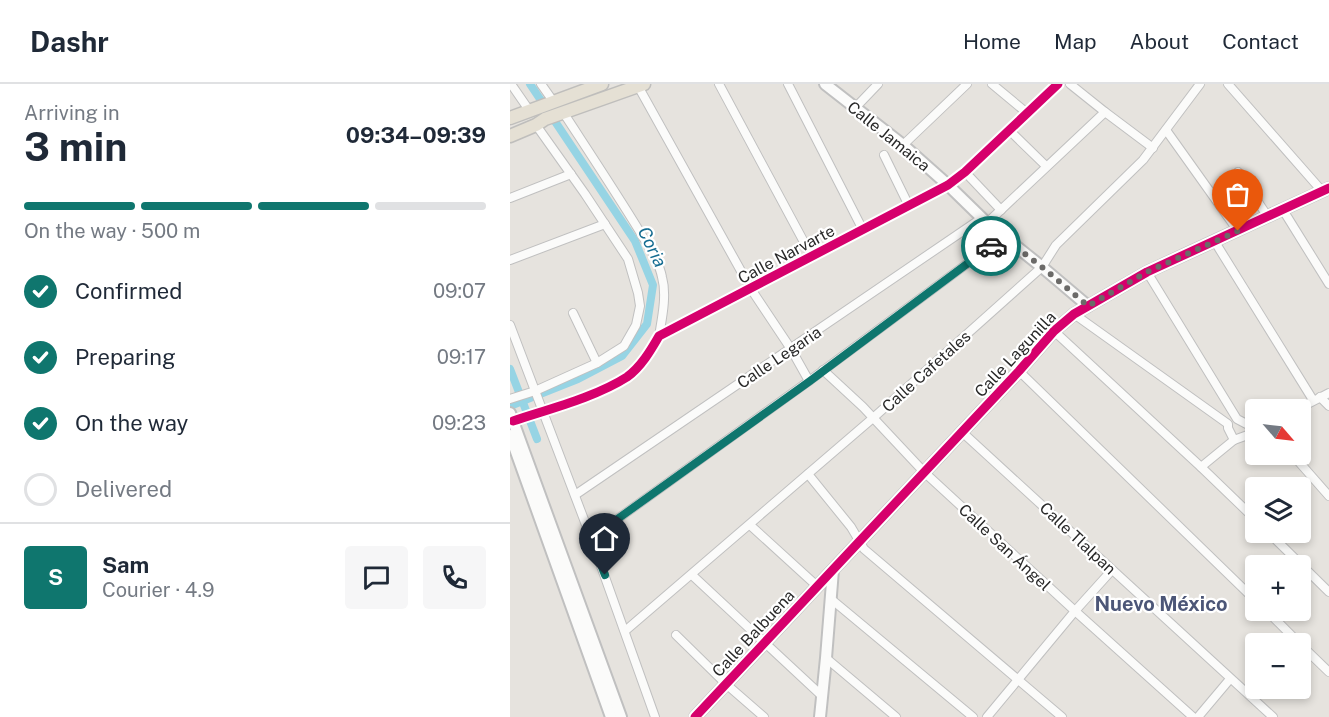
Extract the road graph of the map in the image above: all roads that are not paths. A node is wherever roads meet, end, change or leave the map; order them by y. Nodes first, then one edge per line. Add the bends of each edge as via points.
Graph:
1 (511, 84) edge
2 (541, 84) edge
3 (602, 84) edge
4 (718, 84) edge
5 (788, 84) edge
6 (825, 84) edge
7 (878, 84) edge
8 (967, 84) edge
9 (992, 84) edge
10 (1058, 84) edge
11 (1070, 84) edge
12 (1200, 84) edge
13 (1228, 84) edge
14 (641, 85) edge
15 (541, 106) junction
16 (855, 108) junction
17 (1105, 112) junction
18 (1027, 113) junction
19 (510, 118) edge
20 (550, 118) junction
21 (1009, 130) junction
22 (1166, 130) junction
23 (510, 136) edge
24 (903, 145) junction
25 (1153, 148) junction
26 (884, 155) dead end
27 (1046, 166) junction
28 (965, 172) junction
29 (1238, 172) dead end
30 (571, 174) junction
31 (948, 185) junction
32 (1325, 190) edge
33 (510, 198) edge
34 (909, 206) junction
35 (1001, 210) junction
36 (1283, 210) junction
37 (1268, 217) junction
38 (984, 221) junction
39 (605, 224) junction
40 (863, 230) junction
41 (1238, 231) junction
42 (1003, 237) junction
43 (1215, 242) junction
44 (812, 257) junction
45 (510, 260) edge
46 (1042, 267) junction
47 (1147, 272) junction
48 (1329, 284) edge
49 (751, 290) junction
50 (1088, 306) junction
51 (573, 313) dead end
52 (1074, 314) junction
53 (510, 325) edge
54 (1054, 331) junction
55 (659, 336) junction
56 (791, 350) junction
57 (597, 363) junction
58 (823, 370) junction
59 (1019, 371) junction
60 (810, 381) junction
61 (533, 393) junction
62 (1329, 393) edge
63 (512, 398) edge
64 (1317, 399) junction
65 (1311, 402) edge
66 (1329, 406) edge
67 (541, 411) junction
68 (514, 418) edge
69 (873, 418) junction
70 (1237, 418) junction
71 (1245, 423) edge
72 (1228, 424) junction
73 (962, 432) junction
74 (510, 435) edge
75 (1245, 436) edge
76 (1234, 440) junction
77 (1302, 465) edge
78 (1201, 466) junction
79 (924, 472) junction
80 (807, 474) junction
81 (575, 495) junction
82 (1329, 496) edge
83 (1245, 509) edge
84 (750, 525) junction
85 (591, 538) junction
86 (859, 542) junction
87 (1279, 543) edge
88 (833, 570) junction
89 (1112, 570) junction
90 (692, 575) junction
91 (817, 586) junction
92 (1245, 590) edge
93 (1329, 592) edge
94 (831, 599) junction
95 (1075, 612) junction
96 (1277, 621) edge
97 (625, 631) junction
98 (1289, 633) edge
99 (676, 635) dead end
100 (764, 643) junction
101 (1311, 655) edge
102 (826, 658) junction
103 (1329, 672) edge
104 (1230, 679) junction
105 (1018, 680) junction
106 (726, 684) junction
107 (821, 695) junction
108 (611, 717) edge
109 (621, 717) edge
110 (655, 717) edge
111 (695, 717) edge
112 (764, 717) edge
113 (820, 717) edge
114 (896, 717) edge
115 (973, 717) edge
116 (987, 717) edge
117 (1062, 717) edge
118 (1193, 717) edge
119 (1198, 717) edge
120 (1273, 717) edge

1 - 15 street
2 - 15 street
3 - 15 main road
4 - 44 street
5 - 40 street
6 - 16 street, Calle Jamaica
7 - 16 street
8 - 24 street
9 - 18 street
10 - 18 street, Calle Narvarte
11 - 17 street
12 - 22 street, Calle Cafetales
13 - 32 street
14 - 20 main road
14 - 49 street
15 - 19 main road
16 - 24 street, Calle Jamaica
17 - 25 street
17 - 27 street, Calle Legaria
18 - 21 street, Calle Narvarte
20 - 23 main road
20 - 30 street
20 - 55 street via 617,194 653,256 663,278
21 - 27 street
21 - 28 street, Calle Narvarte
22 - 25 street, Calle Cafetales
22 - 41 street
24 - 31 street, Calle Jamaica
25 - 46 street, Calle Cafetales via 1056,244
26 - 34 street
27 - 35 street, Calle Legaria
28 - 31 street, Calle Narvarte
28 - 35 street
29 - 37 street
30 - 33 street
30 - 39 street
31 - 34 street, Calle Narvarte
31 - 38 street, Calle Jamaica
32 - 36 street, Calle Lagunilla
34 - 40 street, Calle Narvarte
35 - 38 street, Calle Legaria
36 - 37 street, Calle Lagunilla
36 - 48 street
37 - 41 street, Calle Lagunilla
38 - 42 street, Calle Jamaica
38 - 56 street, Calle Legaria
39 - 45 street
39 - 57 street via 628,259 640,306 624,346
40 - 44 street, Calle Narvarte
41 - 43 street, Calle Lagunilla
42 - 46 street, Calle Jamaica
42 - 58 street
43 - 47 street, Calle Lagunilla
43 - 64 street
44 - 49 street, Calle Narvarte
46 - 50 street, Calle Jamaica
46 - 69 street, Calle Cafetales
47 - 50 street, Calle Lagunilla
47 - 70 street
49 - 55 street, Calle Narvarte
49 - 56 street
50 - 52 street, Calle Lagunilla
51 - 57 street
52 - 54 street, Calle Lagunilla
52 - 72 street
53 - 61 street
54 - 59 street, Calle Lagunilla
54 - 78 street
55 - 67 street, Calle Narvarte via 627,377 565,405
56 - 60 street
56 - 81 street, Calle Legaria
57 - 61 street
58 - 60 street
58 - 69 street, Calle San Ángel
59 - 73 street, Calle Lagunilla
59 - 92 street
60 - 85 street
61 - 63 street
61 - 67 street
62 - 64 street
64 - 65 street
64 - 66 street
67 - 68 street, Calle Narvarte
67 - 81 street
68 - 109 street
69 - 79 street, Calle San Ángel
69 - 80 street, Calle Cafetales
70 - 71 street
70 - 72 street
72 - 76 street
73 - 79 street, Calle Lagunilla
73 - 89 street, Calle Tlalpan
74 - 108 street
75 - 76 street
76 - 78 street
77 - 82 street
78 - 83 street
79 - 86 street, Calle Lagunilla
79 - 95 street, Calle San Ángel
80 - 84 street, Calle Cafetales
80 - 86 street
81 - 85 street
84 - 90 street, Calle Cafetales
84 - 91 street
85 - 97 street
86 - 88 street, Calle Lagunilla
86 - 105 street
87 - 93 street
88 - 91 street, Calle Balbuena
88 - 94 street
89 - 95 street
89 - 104 street, Calle Tlalpan
90 - 97 street, Calle Cafetales
90 - 100 street
91 - 100 street, Calle Balbuena
94 - 102 street
94 - 115 street
95 - 105 street
95 - 118 street, Calle San Ángel
96 - 98 street
97 - 110 street
99 - 106 street
100 - 106 street, Calle Balbuena
100 - 107 street
101 - 103 street
102 - 107 street
102 - 114 street
104 - 119 street
104 - 120 street, Calle Tlalpan
105 - 116 street
105 - 117 street
106 - 111 street, Calle Balbuena
106 - 112 street
107 - 113 street

